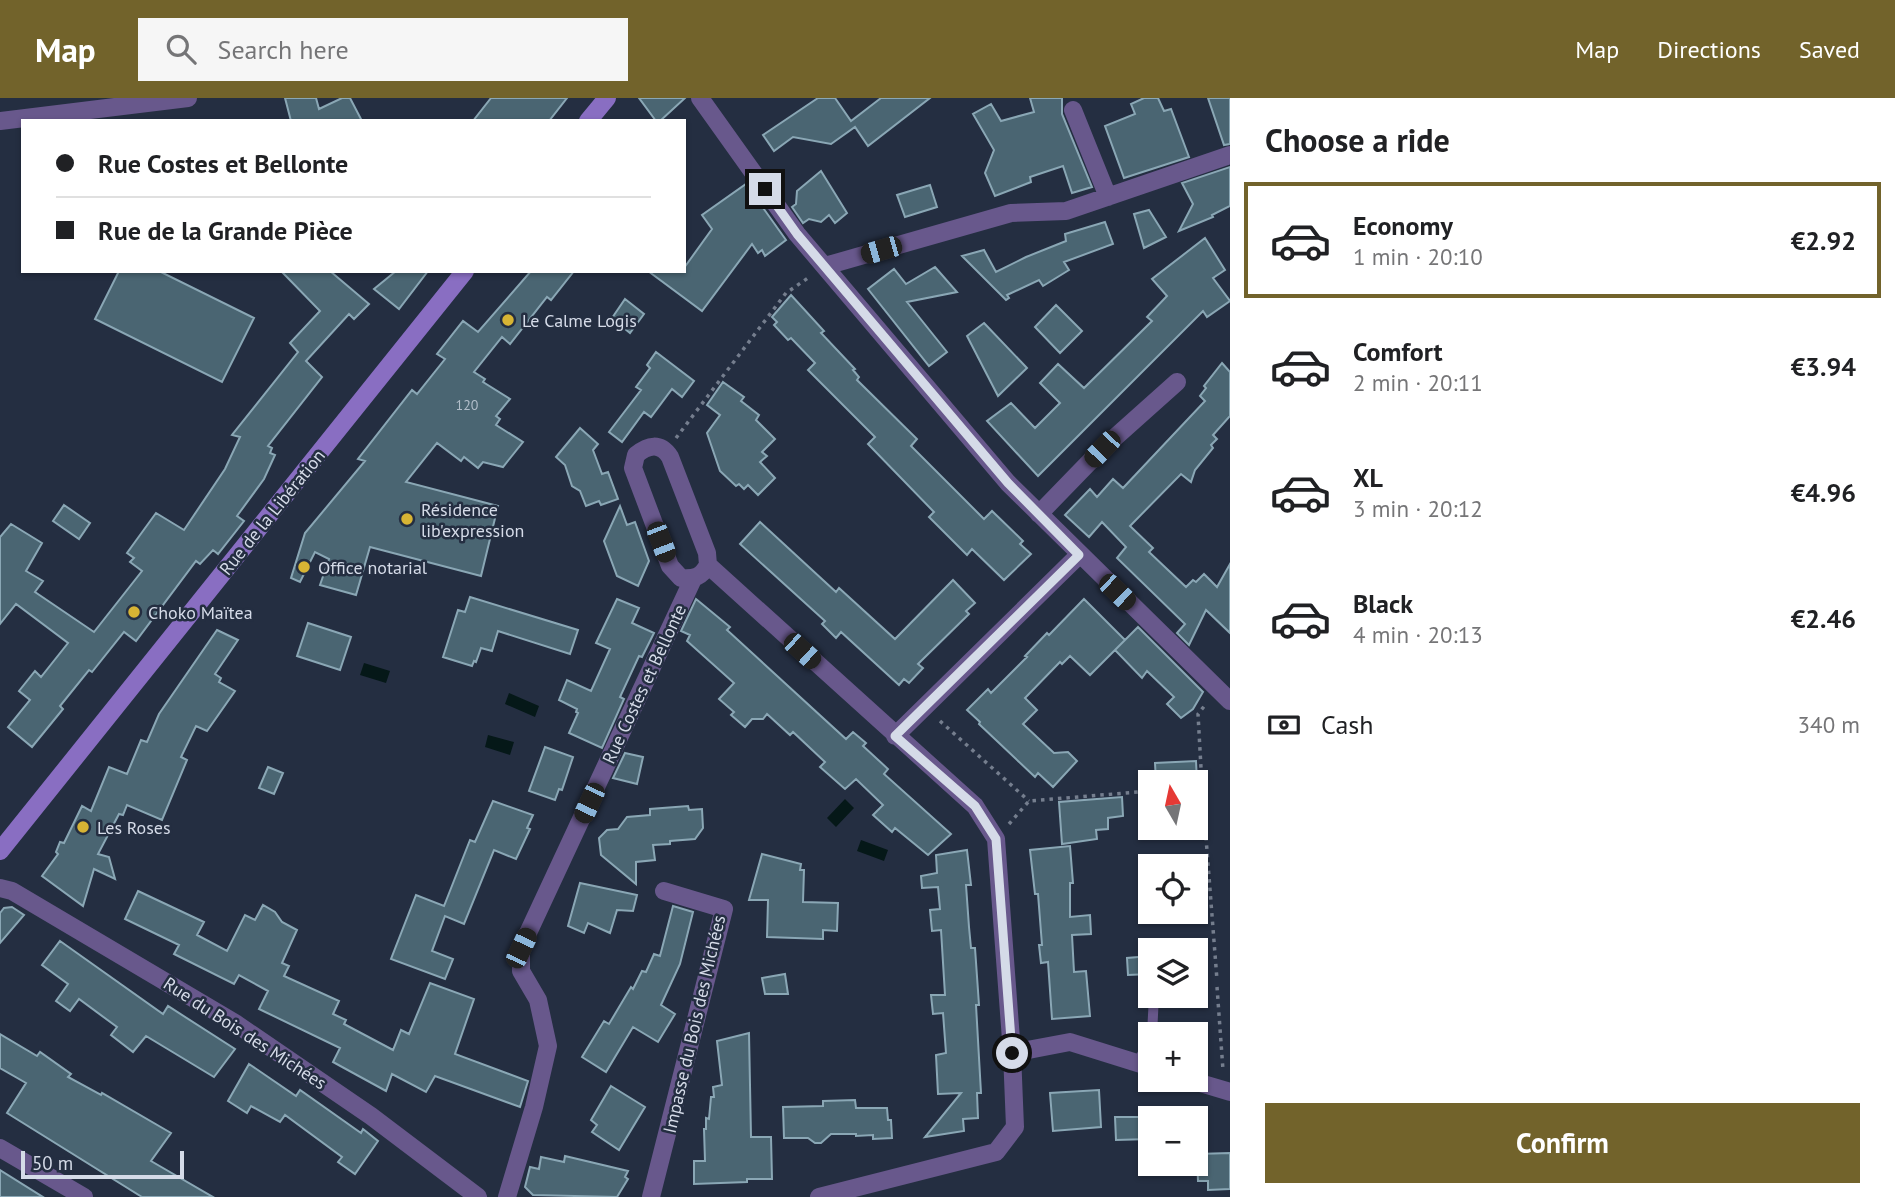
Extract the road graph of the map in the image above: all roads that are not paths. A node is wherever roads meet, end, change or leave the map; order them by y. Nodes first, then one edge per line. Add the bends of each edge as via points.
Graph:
1 (188, 98) edge
2 (607, 98) edge
3 (700, 98) edge
4 (85, 104) edge
5 (1073, 110) dead end
6 (591, 119) edge
7 (0, 121) edge
8 (1230, 155) edge
9 (1108, 197) junction
10 (825, 266) junction
11 (463, 273) edge
12 (1177, 382) dead end
13 (1039, 514) junction
14 (1079, 555) junction
15 (708, 565) junction
16 (693, 579) junction
17 (1224, 696) edge
18 (895, 736) junction
19 (0, 851) edge
20 (0, 888) edge
21 (664, 891) dead end
22 (1012, 1053) junction
23 (1138, 1063) edge
24 (1208, 1085) edge
25 (1228, 1091) edge
26 (0, 1148) edge
27 (84, 1197) edge
28 (478, 1197) edge
29 (507, 1197) edge
30 (652, 1197) edge
31 (820, 1197) edge

1 - 4 street
2 - 6 street
3 - 10 street
4 - 7 street
5 - 9 street
8 - 9 street
9 - 10 street via 1066,211 1011,213
10 - 13 street
11 - 19 street, Rue de la Libération
12 - 13 street
13 - 14 street
14 - 17 street
14 - 18 street
15 - 16 street, Rue Costes et Bellonte
15 - 16 street, Rue Costes et Bellonte via 670,457 656,446 646,446 636,455 633,468 670,566 681,578
15 - 18 street
16 - 29 street, Rue Costes et Bellonte via 521,948 521,971 538,1000 548,1046
18 - 22 street via 975,806 996,839
20 - 28 street, Rue du Bois des Michées via 21,896 235,1023 371,1116
21 - 30 street, Impasse du Bois des Michées via 724,909
22 - 23 street via 1070,1042
22 - 31 street via 1015,1128 996,1152
24 - 25 street
26 - 27 street

